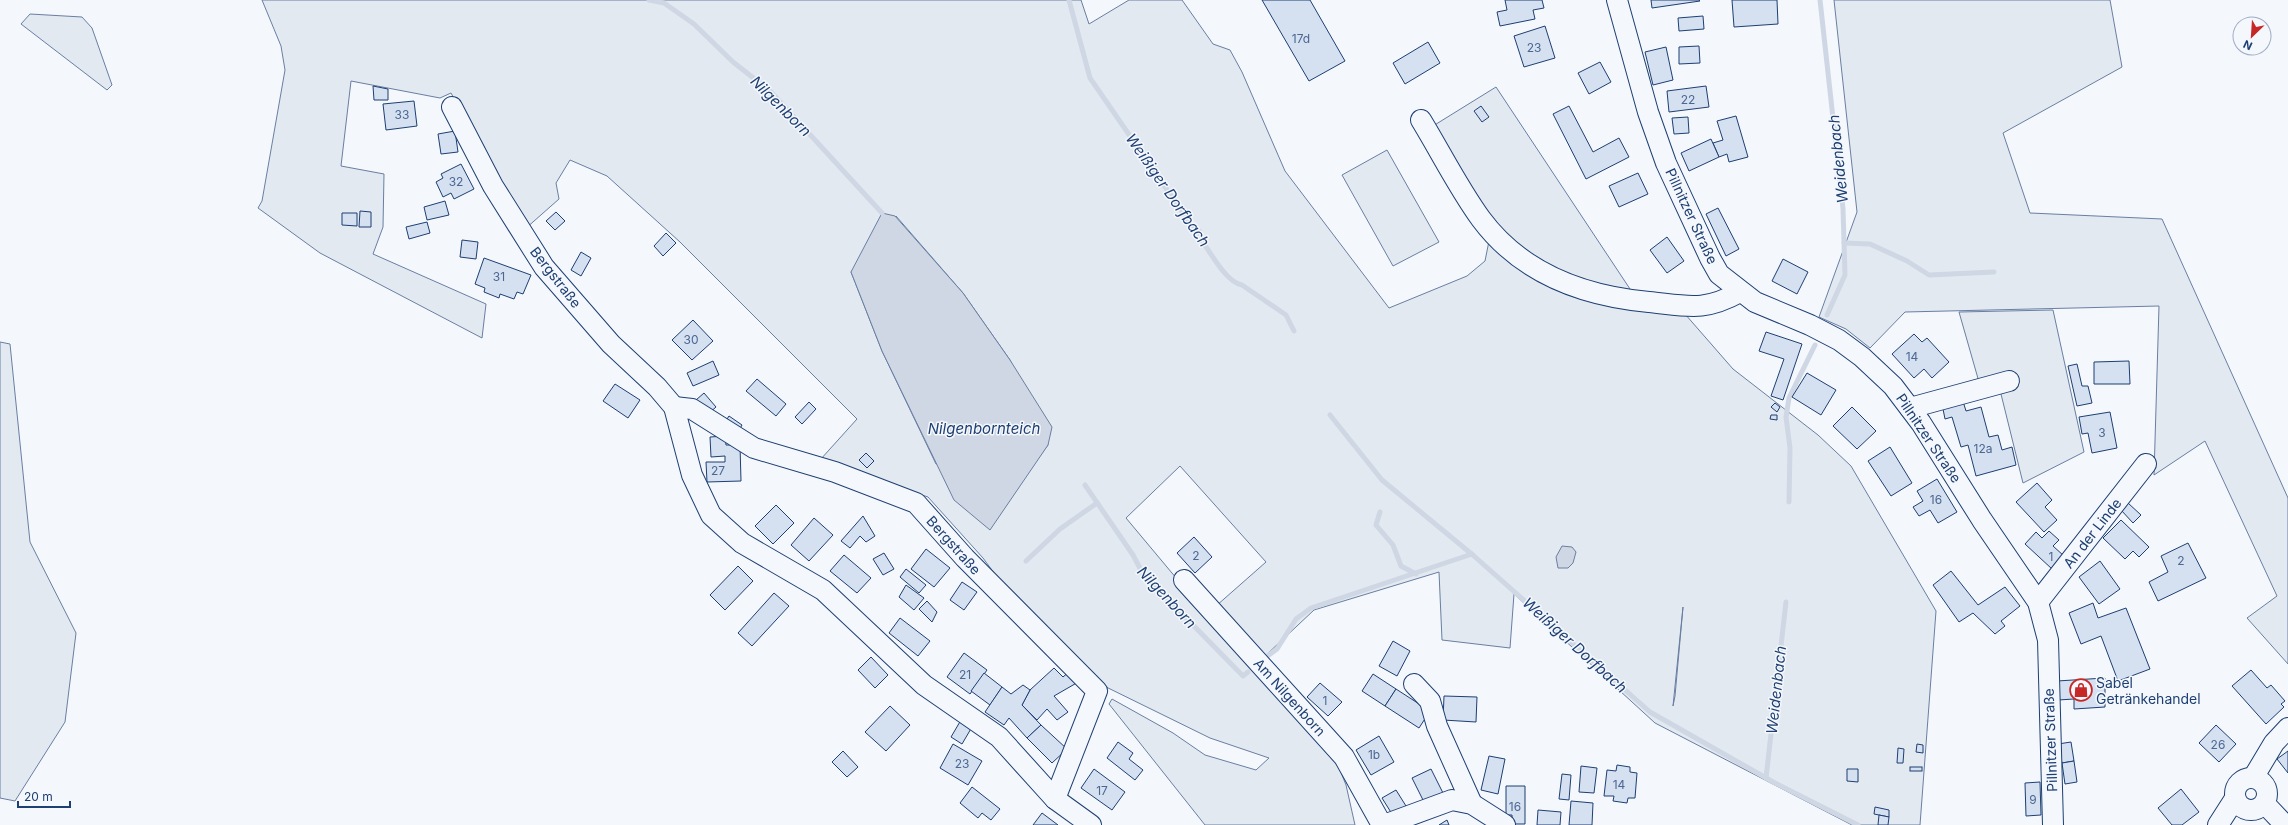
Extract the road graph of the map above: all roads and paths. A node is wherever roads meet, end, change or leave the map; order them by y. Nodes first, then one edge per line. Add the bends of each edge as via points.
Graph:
1 (1617, 0) edge
2 (452, 107) dead end
3 (1421, 120) dead end
4 (1740, 292) junction
5 (2009, 381) dead end
6 (674, 407) junction
7 (1910, 408) junction
8 (2146, 464) dead end
9 (1184, 580) dead end
10 (2038, 602) junction
11 (1414, 684) dead end
12 (2288, 728) edge
13 (2253, 778) junction
14 (1055, 799) junction
15 (2234, 800) junction
16 (1472, 804) junction
17 (2265, 804) junction
18 (1091, 825) edge
19 (1383, 825) edge
20 (1505, 825) edge
21 (2053, 825) edge
22 (2218, 825) edge
23 (2285, 825) edge

1 - 4 street, Pillnitzer Straße via 1648,112 1666,163 1719,274
2 - 6 street, Bergstraße via 493,186 544,267 610,344 658,387
3 - 4 street via 1481,219 1514,253 1553,279 1592,293 1697,307 1720,303
4 - 7 street, Pillnitzer Straße via 1755,302 1839,340 1893,386
5 - 7 street
6 - 14 street, Bergstraße via 692,475 711,515 742,543 823,590 924,685 999,737
6 - 14 street, Bergstraße via 692,409 754,448 835,472 916,502 965,558 1096,691
7 - 10 street, Pillnitzer Straße
8 - 10 street, An der Linde
9 - 19 street, Am Nilgenborn via 1344,757
10 - 21 street, Pillnitzer Straße via 2048,640
11 - 16 street via 1430,701 1437,726
12 - 13 street via 2274,743
13 - 15 street via 2241,780 2235,788
13 - 17 street via 2265,785 2268,792
14 - 18 street, Bergstraße
15 - 17 street via 2251,810
15 - 22 street
16 - 19 street via 1452,800
16 - 20 street
17 - 23 street

